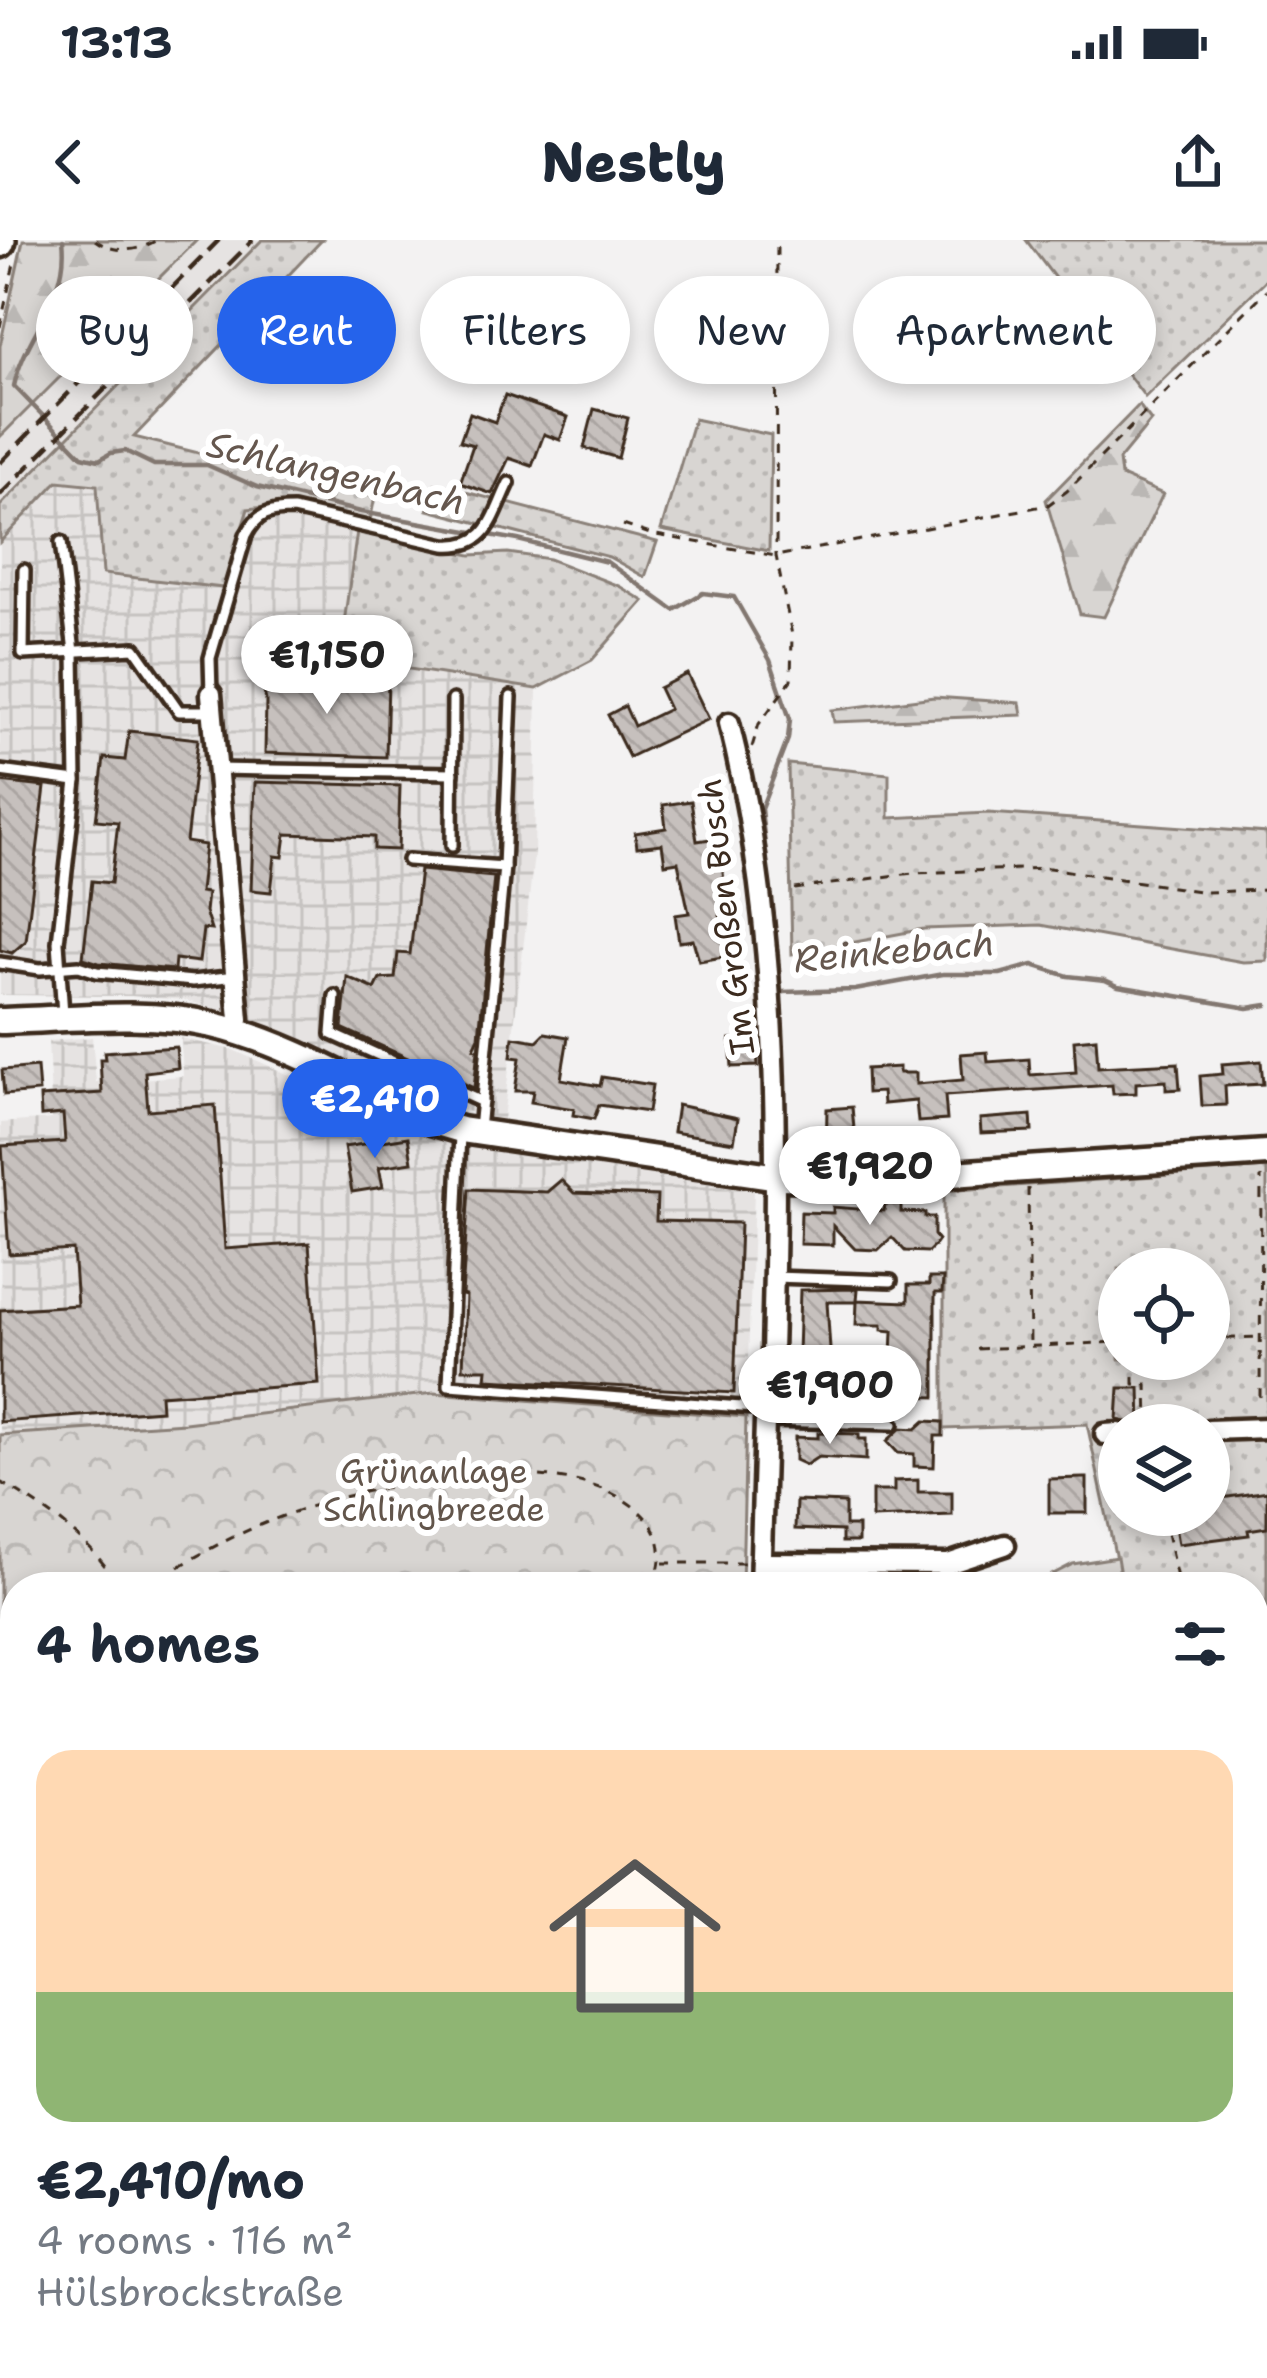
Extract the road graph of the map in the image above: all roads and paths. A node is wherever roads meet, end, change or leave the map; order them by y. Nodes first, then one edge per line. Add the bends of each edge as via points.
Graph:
1 (20, 240) edge
2 (95, 240) edge
3 (157, 240) edge
4 (777, 240) edge
5 (1267, 290) edge
6 (0, 327) edge
7 (509, 483) dead end
8 (623, 525) dead end
9 (61, 542) dead end
10 (776, 556) junction
11 (24, 570) dead end
12 (74, 652) junction
13 (511, 697) dead end
14 (453, 700) dead end
15 (212, 702) junction
16 (729, 723) dead end
17 (217, 769) junction
18 (0, 771) edge
19 (453, 773) junction
20 (743, 779) junction
21 (76, 781) junction
22 (452, 845) dead end
23 (407, 860) dead end
24 (504, 867) junction
25 (795, 889) dead end
26 (1267, 890) edge
27 (0, 963) edge
28 (60, 966) junction
29 (235, 976) junction
30 (335, 997) dead end
31 (64, 1019) junction
32 (0, 1021) edge
33 (237, 1031) junction
34 (482, 1102) junction
35 (470, 1131) junction
36 (1264, 1163) edge
37 (778, 1177) junction
38 (1028, 1180) dead end
39 (774, 1277) junction
40 (891, 1281) dead end
41 (1259, 1337) junction
42 (1230, 1338) edge
43 (1098, 1343) edge
44 (1030, 1346) junction
45 (977, 1349) dead end
46 (1134, 1380) edge
47 (1259, 1397) dead end
48 (1147, 1404) edge
49 (766, 1415) junction
50 (893, 1424) dead end
51 (1267, 1428) edge
52 (1230, 1429) edge
53 (0, 1482) edge
54 (1168, 1536) edge
55 (1005, 1545) dead end
56 (662, 1563) junction
57 (761, 1563) junction
58 (111, 1572) edge
59 (170, 1572) edge
60 (658, 1572) edge
61 (761, 1572) edge
62 (1176, 1572) edge

1 - 6 path
2 - 3 path via 107,249 143,249
4 - 10 path
5 - 10 path via 1048,505
7 - 15 lane via 489,526 467,547 293,510 255,519 210,658
8 - 10 path
9 - 12 lane
10 - 20 path via 792,635 791,680 759,724
11 - 12 lane via 23,654
12 - 15 lane via 135,648 178,711
12 - 21 lane
13 - 24 lane
14 - 19 lane
15 - 17 street
16 - 20 street, Im Großen Busch
17 - 19 lane
17 - 29 street
18 - 21 lane
19 - 22 lane
20 - 37 street, Im Großen Busch via 770,1001
21 - 28 lane
23 - 24 lane
24 - 34 lane
25 - 26 path via 912,873 1049,868 1205,892
27 - 28 lane
28 - 29 lane via 193,981
28 - 31 lane
29 - 33 street
30 - 34 lane via 332,1034
31 - 32 street
31 - 33 street via 156,1017
33 - 35 street
34 - 35 lane
35 - 37 street
35 - 49 lane via 449,1385
36 - 37 street
36 - 41 path
37 - 39 street, Im Großen Busch
38 - 44 path
39 - 40 lane
39 - 49 street, Im Großen Busch
41 - 42 path
41 - 47 path
43 - 44 path
44 - 45 path
46 - 48 path via 1147,1384
49 - 50 lane
49 - 57 street, Im Großen Busch
51 - 52 street
53 - 58 path via 71,1530
54 - 62 path
55 - 57 street via 948,1564
56 - 57 path
56 - 59 path via 661,1540 647,1517 622,1498 597,1486 518,1474 349,1495 269,1521
56 - 60 path
57 - 61 street, Im Großen Busch

